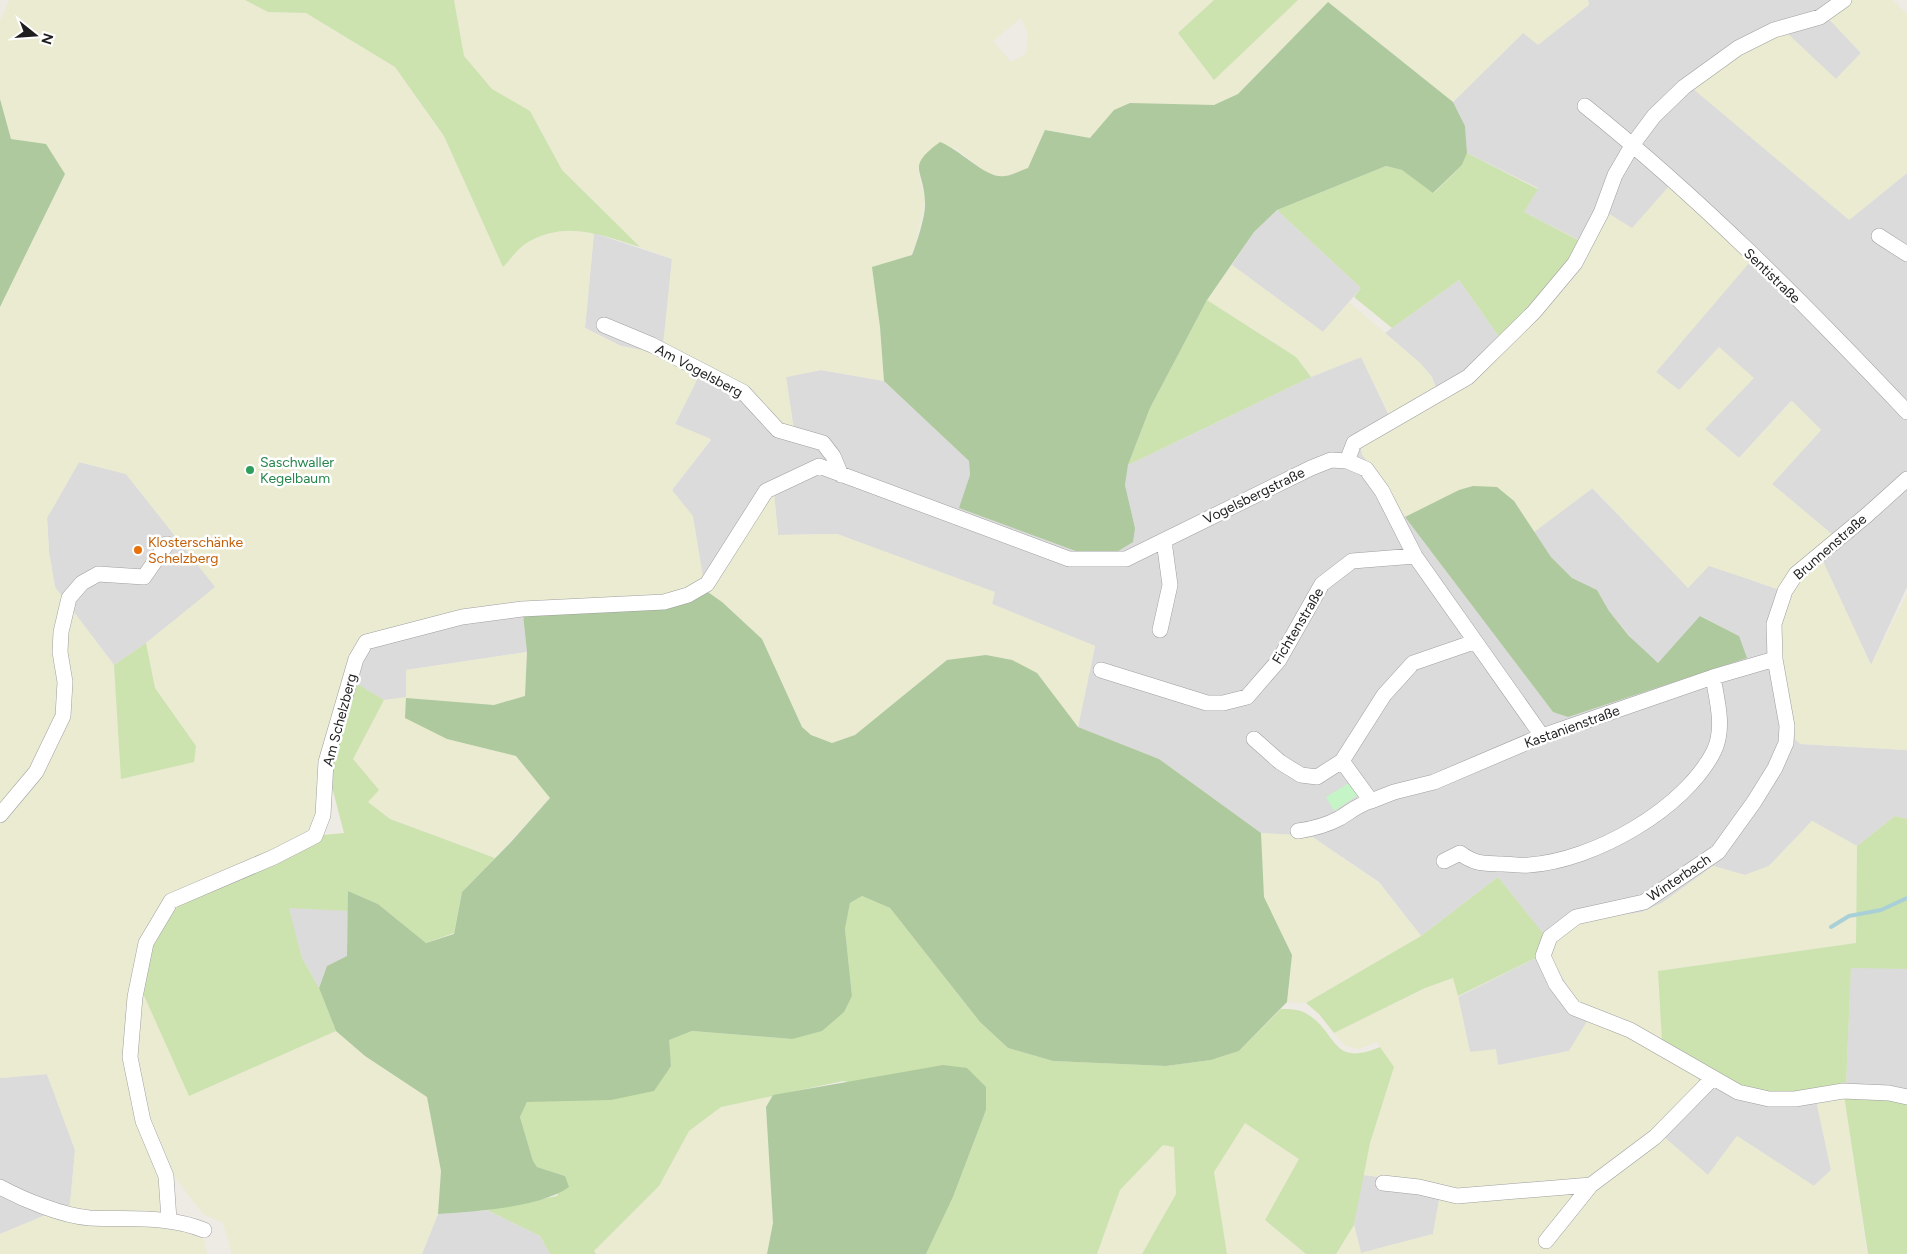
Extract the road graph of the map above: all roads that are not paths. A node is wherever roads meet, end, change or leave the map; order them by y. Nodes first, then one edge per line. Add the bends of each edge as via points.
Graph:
1 (1844, 0) edge
2 (1584, 106) dead end
3 (1633, 144) junction
4 (1879, 236) dead end
5 (1907, 254) edge
6 (604, 325) dead end
7 (1907, 412) edge
8 (1347, 461) junction
9 (841, 475) junction
10 (1907, 479) edge
11 (1164, 541) junction
12 (167, 544) dead end
13 (1415, 556) junction
14 (1160, 630) dead end
15 (1474, 642) junction
16 (1775, 659) junction
17 (1102, 670) dead end
18 (1713, 677) junction
19 (1542, 736) junction
20 (1254, 739) dead end
21 (1342, 761) junction
22 (1371, 801) junction
23 (0, 815) edge
24 (1298, 831) dead end
25 (1444, 861) dead end
26 (1712, 1079) junction
27 (1907, 1096) edge
28 (1383, 1183) dead end
29 (1591, 1185) junction
30 (0, 1187) edge
31 (169, 1220) junction
32 (204, 1230) dead end
33 (1546, 1241) dead end

1 - 3 street via 1820,17 1774,30 1738,48 1684,87 1654,116
2 - 3 street, Sentistraße
3 - 7 street, Sentistraße via 1781,283
3 - 8 street via 1615,175 1601,213 1575,263 1534,312 1468,377 1354,443
4 - 5 street
6 - 9 street, Am Vogelsberg via 743,392 778,430 823,443
8 - 11 street, Vogelsbergstraße via 1331,460 1311,468
8 - 13 street via 1366,469 1382,491
9 - 11 street, Vogelsbergstraße via 1069,559 1126,559
9 - 31 street, Am Schelzberg via 819,466 766,491 707,584 688,594 664,602 522,609 462,617 366,642 356,659 326,762 323,815 315,836 171,901 146,943 135,997 130,1057 143,1121 166,1176
10 - 16 street, Brunnenstraße via 1796,574 1785,591 1774,624
11 - 14 street via 1170,585
12 - 23 street via 144,577 98,574 82,583 69,598 60,652 65,682 64,716 36,772
13 - 15 street
13 - 17 street, Fichtenstraße via 1352,561 1322,584 1279,660 1247,697 1207,703
15 - 19 street
15 - 21 street via 1412,663 1384,694
16 - 18 street, Kastanienstraße
16 - 26 street, Winterbach via 1788,726 1786,743 1754,802 1718,852 1644,902 1576,918 1550,937 1544,956 1556,984 1574,1008 1630,1030
18 - 19 street, Kastanienstraße
18 - 25 street via 1721,721 1715,750 1697,779 1619,838 1566,857 1530,865 1472,862 1460,853
19 - 22 street, Kastanienstraße via 1434,782
20 - 21 street via 1301,775 1318,777
21 - 22 street
22 - 24 street, Kastanienstraße via 1362,803 1338,819
26 - 27 street, Winterbach via 1738,1092 1769,1099 1795,1099 1843,1091
26 - 29 street via 1655,1137
28 - 29 street via 1457,1196
29 - 33 street
30 - 31 street via 88,1218
31 - 32 street

